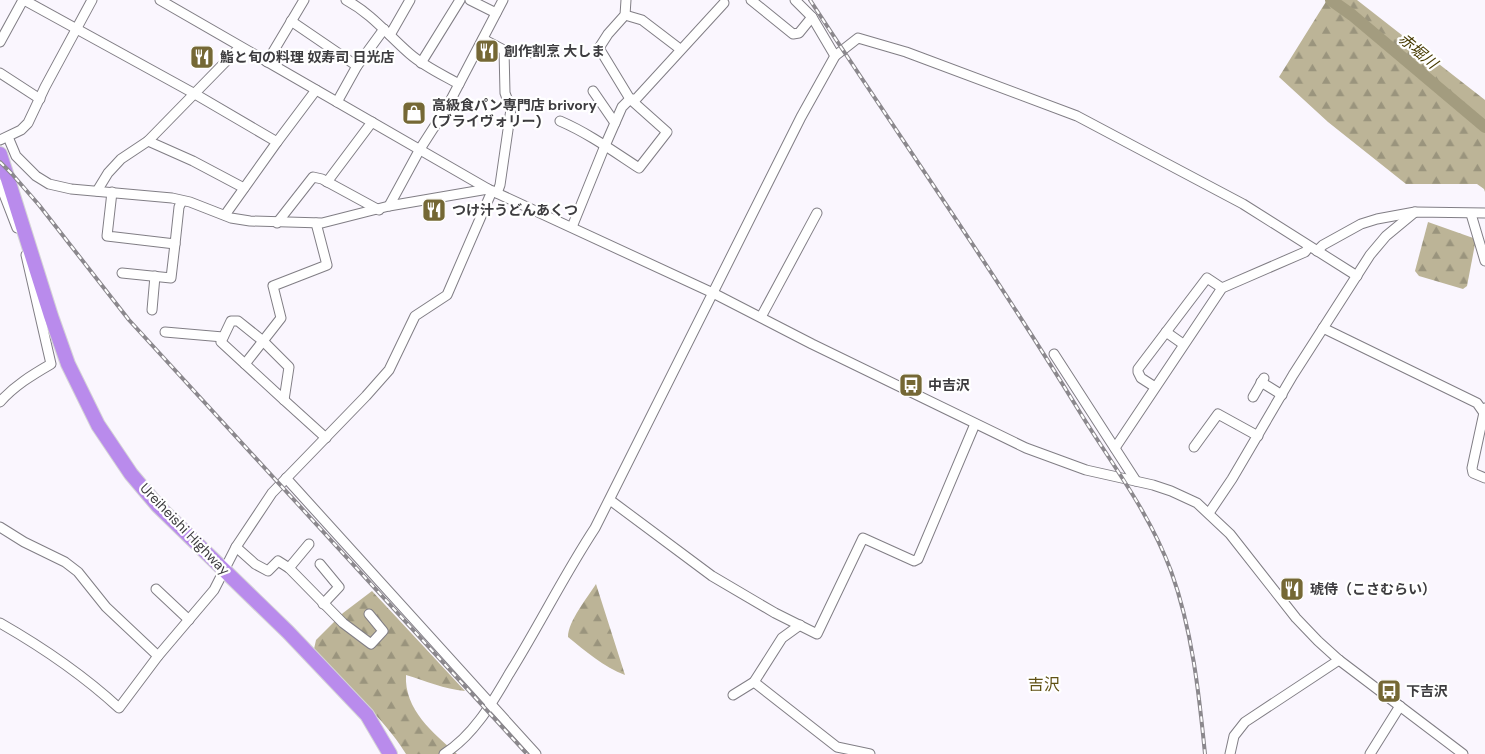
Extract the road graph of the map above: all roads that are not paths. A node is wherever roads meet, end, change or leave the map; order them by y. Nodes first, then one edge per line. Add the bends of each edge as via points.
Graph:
1 (24, 0) edge
2 (92, 0) edge
3 (160, 0) edge
4 (304, 0) edge
5 (346, 0) edge
6 (410, 0) edge
7 (460, 0) edge
8 (470, 0) edge
9 (503, 0) edge
10 (626, 0) edge
11 (751, 0) edge
12 (795, 0) edge
13 (724, 3) dead end
14 (496, 14) junction
15 (625, 15) junction
16 (812, 17) junction
17 (291, 21) junction
18 (76, 29) junction
19 (387, 32) junction
20 (483, 39) junction
21 (0, 42) edge
22 (240, 47) junction
23 (680, 49) junction
24 (504, 50) junction
25 (534, 53) dead end
26 (835, 56) junction
27 (267, 62) junction
28 (421, 63) junction
29 (357, 66) junction
30 (0, 73) edge
31 (459, 84) junction
32 (316, 90) junction
33 (592, 91) dead end
34 (195, 94) junction
35 (40, 98) junction
36 (630, 99) junction
37 (337, 102) junction
38 (560, 120) dead end
39 (372, 122) junction
40 (614, 123) junction
41 (4, 139) edge
42 (148, 141) junction
43 (277, 142) junction
44 (606, 145) junction
45 (420, 149) junction
46 (0, 154) edge
47 (2, 171) edge
48 (328, 182) junction
49 (0, 184) edge
50 (244, 188) junction
51 (97, 191) junction
52 (492, 191) junction
53 (112, 192) junction
54 (182, 201) junction
55 (389, 206) junction
56 (379, 210) junction
57 (1414, 212) junction
58 (817, 213) dead end
59 (1485, 213) edge
60 (1471, 214) junction
61 (226, 215) junction
62 (277, 223) junction
63 (316, 223) junction
64 (572, 227) junction
65 (175, 244) junction
66 (1313, 249) junction
67 (1485, 261) edge
68 (122, 273) dead end
69 (155, 276) junction
70 (1357, 276) junction
71 (1222, 288) junction
72 (713, 293) junction
73 (152, 310) dead end
74 (761, 317) junction
75 (1323, 328) junction
76 (166, 332) dead end
77 (1166, 332) junction
78 (223, 337) junction
79 (263, 341) junction
80 (1183, 344) junction
81 (1054, 354) dead end
82 (245, 364) junction
83 (1155, 387) junction
84 (1282, 395) junction
85 (1254, 397) dead end
86 (284, 400) junction
87 (0, 402) edge
88 (1485, 407) edge
89 (1484, 413) edge
90 (975, 424) junction
91 (1258, 436) junction
92 (326, 438) junction
93 (1115, 448) junction
94 (1194, 448) dead end
95 (286, 478) junction
96 (1485, 478) edge
97 (1136, 481) junction
98 (610, 500) junction
99 (1209, 512) junction
100 (0, 527) edge
101 (309, 544) dead end
102 (236, 547) junction
103 (320, 564) dead end
104 (289, 568) junction
105 (224, 570) junction
106 (156, 590) dead end
107 (323, 604) junction
108 (369, 614) dead end
109 (189, 620) junction
110 (0, 623) edge
111 (800, 625) junction
112 (158, 656) junction
113 (1339, 660) junction
114 (754, 682) junction
115 (733, 696) dead end
116 (492, 704) junction
117 (1400, 706) junction
118 (390, 754) edge
119 (444, 754) edge
120 (536, 754) edge
121 (870, 754) edge
122 (1230, 754) edge
123 (1370, 754) edge
124 (1463, 754) edge

1 - 18 street
1 - 21 street
2 - 18 street
3 - 22 street
4 - 17 street
5 - 19 street via 363,9
6 - 19 street
7 - 28 street
8 - 14 street
9 - 14 street
10 - 15 street
11 - 16 street via 793,34 799,33
12 - 16 street
13 - 23 street
14 - 20 street
15 - 23 street via 642,20
15 - 36 street via 599,48
16 - 26 street
17 - 27 street
17 - 29 street
18 - 34 street
18 - 35 street
19 - 28 street
19 - 29 street
20 - 24 street
20 - 31 street
22 - 27 street
22 - 34 street
23 - 36 street via 636,99
24 - 25 street
24 - 52 street via 505,92 511,109 500,184
26 - 66 street via 858,38 906,52 1060,109 1243,204
26 - 72 street
27 - 32 street
28 - 31 street
29 - 37 street
30 - 35 street
31 - 45 street
32 - 37 street
32 - 43 street
33 - 40 street
34 - 42 street
34 - 43 street
35 - 41 street via 28,123
36 - 40 street
36 - 44 street via 667,132 639,168
37 - 39 street
38 - 44 street
39 - 45 street
39 - 48 street
40 - 44 street
41 - 51 street via 16,156 49,184
42 - 50 street
42 - 51 street via 121,159
43 - 50 street
44 - 64 street
45 - 52 street
45 - 55 street
46 - 47 highway, Ureiheishi Highway
47 - 105 highway, Ureiheishi Highway via 68,364 98,425 131,474 158,506
48 - 56 street
48 - 62 street via 313,177
49 - 87 street via 23,244 50,364 10,391
50 - 61 street
51 - 53 street
52 - 55 street
52 - 64 street
52 - 92 street via 448,295 415,316 389,370
53 - 54 street
53 - 65 street via 106,236
54 - 61 street
54 - 65 street
55 - 56 street
56 - 63 street
57 - 60 street
57 - 66 street via 1362,224
57 - 70 street via 1379,243
58 - 74 street
59 - 60 street
60 - 67 street
61 - 62 street via 250,222
62 - 63 street
63 - 79 street via 327,265 273,286 281,318
64 - 72 street
65 - 69 street via 171,278
66 - 70 street
66 - 71 street
68 - 69 street
69 - 73 street
70 - 75 street
71 - 77 street via 1207,278
71 - 80 street
72 - 74 street
72 - 98 street
74 - 90 street
75 - 84 street
75 - 89 street via 1477,403
76 - 78 street
77 - 80 street
77 - 83 street via 1138,369 1141,378
78 - 79 street via 231,321 238,320
78 - 82 street via 220,342
79 - 82 street
79 - 86 street via 289,367
80 - 83 street
81 - 93 street
82 - 86 street
83 - 93 street
84 - 85 street via 1263,380
84 - 91 street
86 - 92 street
88 - 89 street
89 - 96 street via 1472,468 1473,473
90 - 97 street via 1058,461
90 - 111 street via 918,559 914,561 862,538 818,634
91 - 94 street via 1218,414
91 - 99 street
92 - 95 street
93 - 97 street
95 - 102 street via 272,493
95 - 116 street
97 - 99 street via 1184,496
98 - 111 street via 712,576
98 - 116 street
99 - 113 street via 1296,618
100 - 112 street via 78,572 106,607
101 - 104 street
102 - 104 street via 268,571 278,562
102 - 105 street
103 - 107 street via 339,588
104 - 107 street
105 - 109 street via 214,590
105 - 118 highway, Ureiheishi Highway via 367,715
106 - 109 street
107 - 108 street via 371,644 383,631
109 - 112 street
110 - 112 street via 94,685 119,708
111 - 114 street via 782,638
113 - 117 street
113 - 122 street via 1245,722 1234,736
114 - 115 street
114 - 121 street via 837,747
116 - 119 street via 459,745
116 - 120 street
117 - 123 street
117 - 124 street

